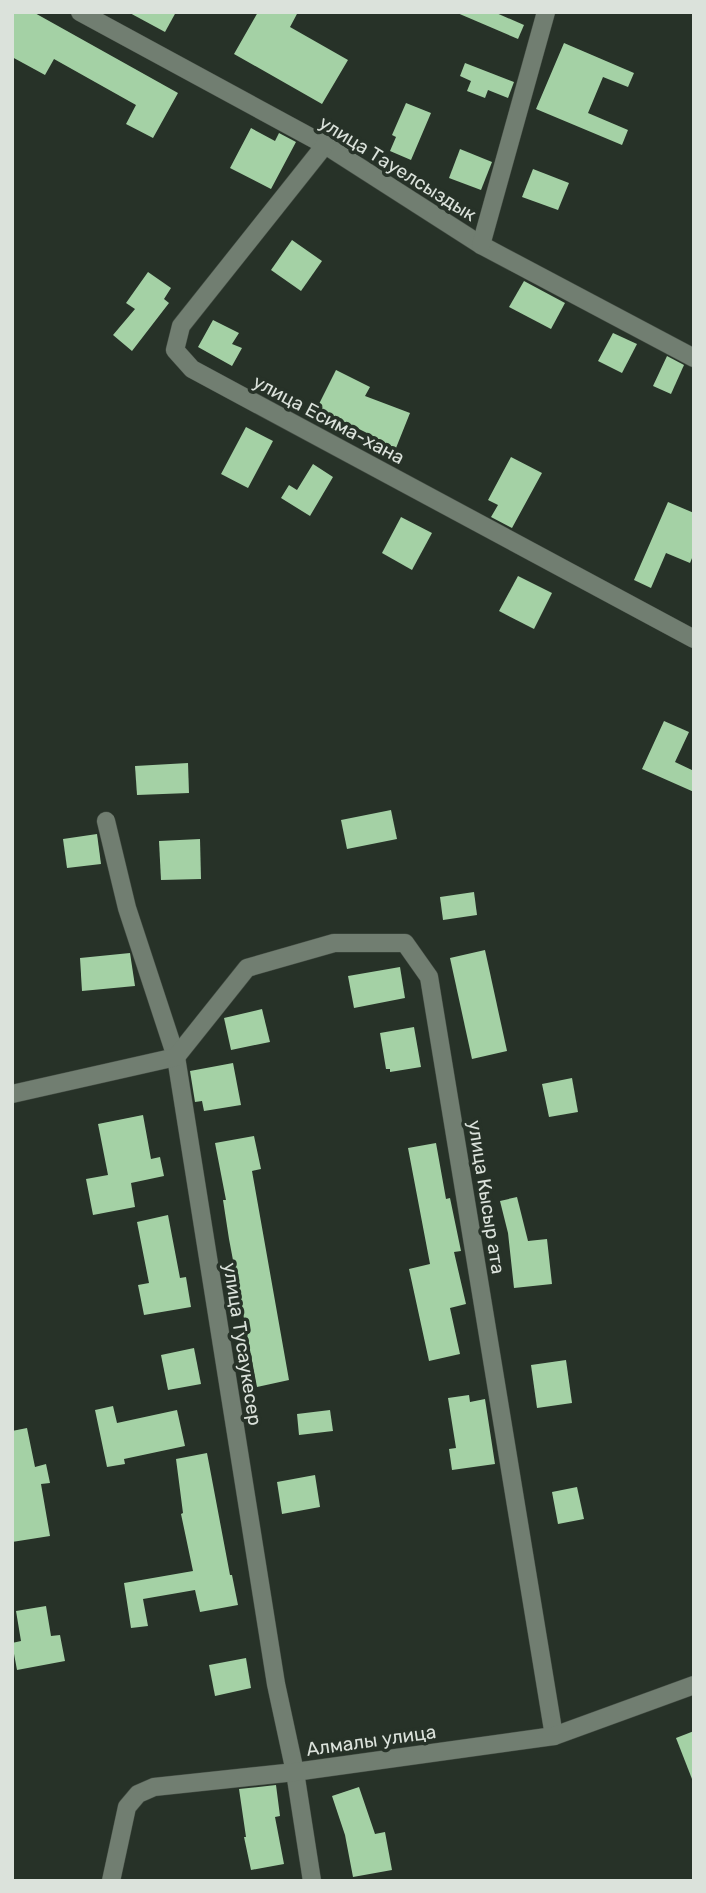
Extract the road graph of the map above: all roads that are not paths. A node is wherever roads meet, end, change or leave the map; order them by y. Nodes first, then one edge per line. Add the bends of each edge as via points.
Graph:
1 (80, 12) edge
2 (546, 12) edge
3 (325, 145) junction
4 (481, 245) junction
5 (694, 358) edge
6 (693, 638) edge
7 (106, 821) dead end
8 (176, 1057) junction
9 (12, 1094) edge
10 (694, 1685) edge
11 (554, 1736) junction
12 (295, 1772) junction
13 (111, 1881) edge
14 (312, 1881) edge

1 - 3 street, улица Тауелсыздык
2 - 4 street
3 - 4 street, улица Тауелсыздык
3 - 6 street, улица Есима-хана via 181,326 175,350 192,369
4 - 5 street, улица Тауелсыздык
7 - 8 street, улица Тусаукесер via 127,908
8 - 9 street
8 - 11 street, улица Кысыр ата via 247,968 334,943 405,943 429,977
8 - 12 street, улица Тусаукесер via 276,1684
10 - 11 street, Алмалы улица
11 - 12 street, Алмалы улица
12 - 13 street, Алмалы улица via 154,1787 138,1794 127,1807
12 - 14 street, улица Тусаукесер

